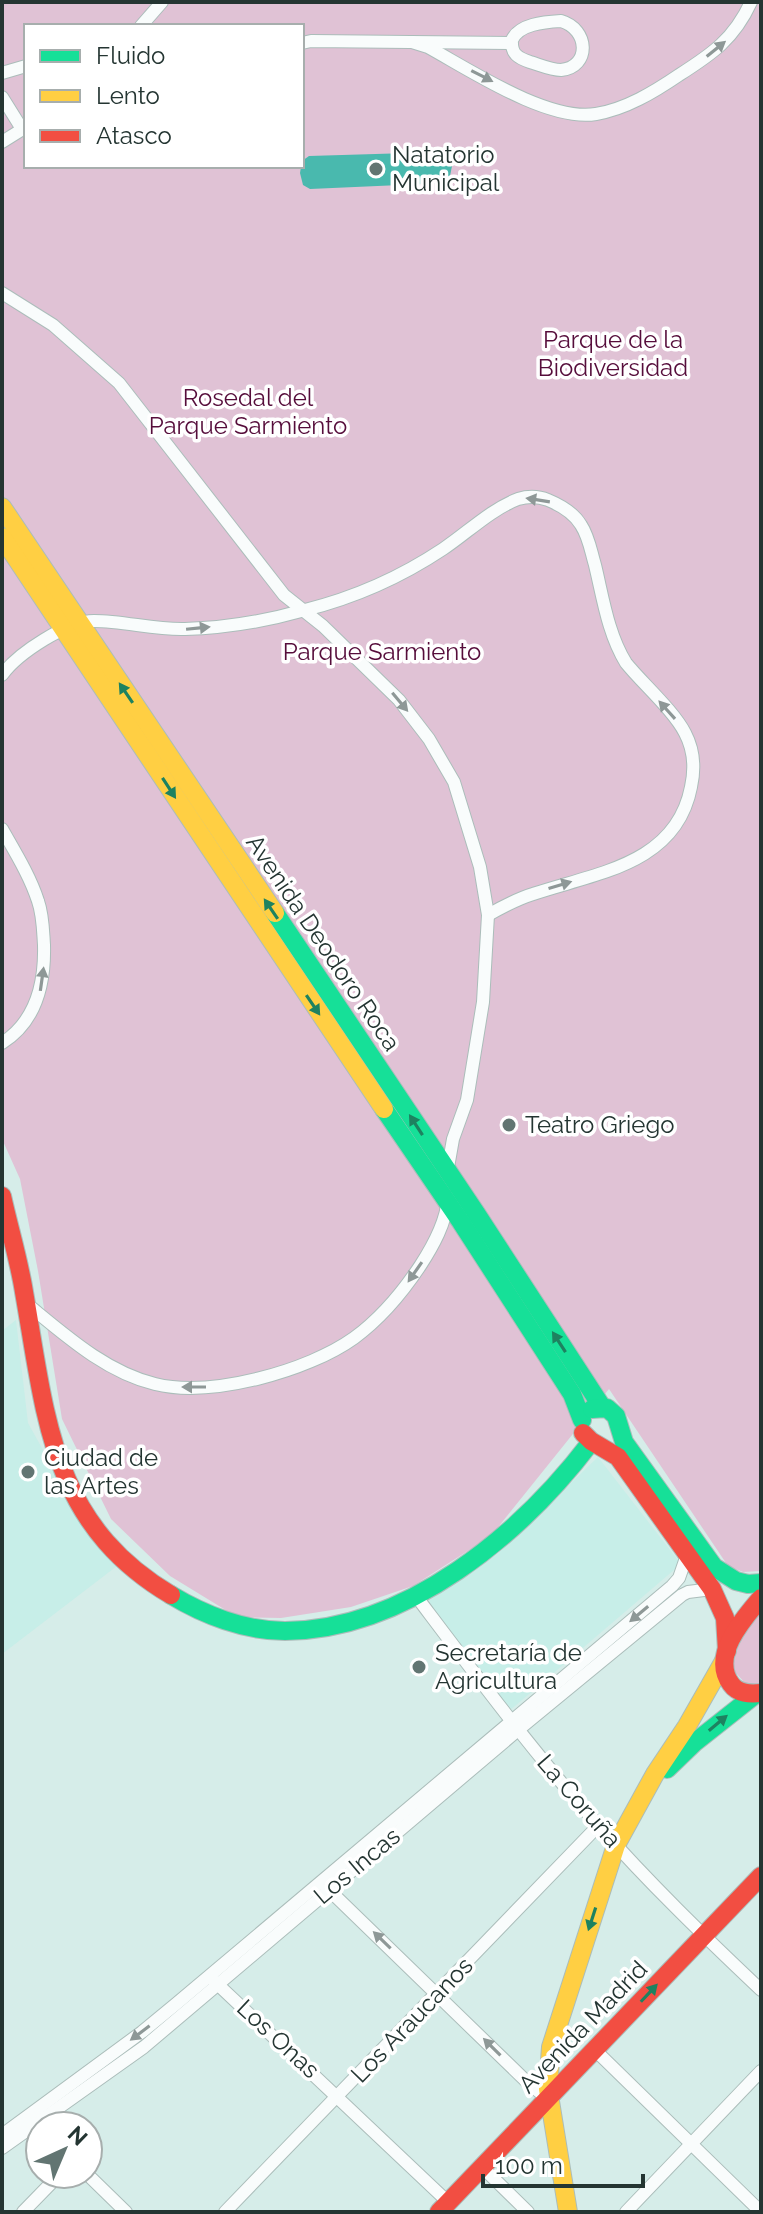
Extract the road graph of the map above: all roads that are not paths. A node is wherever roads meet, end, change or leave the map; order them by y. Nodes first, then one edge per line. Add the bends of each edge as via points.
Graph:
1 (162, 2) edge
2 (751, 2) edge
3 (143, 24) edge
4 (412, 42) junction
5 (304, 43) edge
6 (511, 43) junction
7 (24, 67) edge
8 (2, 73) edge
9 (2, 97) edge
10 (24, 128) edge
11 (2, 142) edge
12 (5, 293) edge
13 (2, 507) edge
14 (2, 537) edge
15 (302, 611) junction
16 (72, 627) junction
17 (2, 675) edge
18 (2, 829) edge
19 (488, 915) junction
20 (2, 1043) edge
21 (447, 1173) junction
22 (2, 1196) edge
23 (448, 1202) junction
24 (6, 1230) edge
25 (27, 1304) junction
26 (602, 1407) junction
27 (582, 1420) junction
28 (619, 1426) junction
29 (595, 1443) junction
30 (687, 1555) junction
31 (761, 1583) edge
32 (712, 1589) junction
33 (416, 1596) junction
34 (761, 1598) edge
35 (726, 1656) junction
36 (758, 1694) edge
37 (514, 1725) junction
38 (643, 1794) junction
39 (598, 1826) junction
40 (616, 1845) junction
41 (761, 1876) edge
42 (326, 1886) junction
43 (703, 1935) junction
44 (214, 1980) junction
45 (761, 1990) edge
46 (438, 1994) junction
47 (595, 2050) junction
48 (761, 2071) edge
49 (338, 2096) junction
50 (548, 2099) junction
51 (50, 2110) edge
52 (24, 2127) edge
53 (24, 2132) edge
54 (2, 2135) edge
55 (692, 2144) junction
56 (2, 2148) edge
57 (482, 2167) junction
58 (44, 2190) edge
59 (103, 2190) edge
60 (444, 2207) edge
61 (23, 2212) edge
62 (126, 2212) edge
63 (225, 2212) edge
64 (528, 2212) edge
65 (568, 2212) edge
66 (626, 2212) edge
67 (761, 2212) edge

1 - 3 street
4 -> 2 street via 531,102 597,114 646,96 705,58 727,40
4 - 5 street
4 - 6 street
6 - 6 street via 520,29 561,21 577,29 583,47 576,63 561,70 521,59
7 - 8 street
9 - 10 street
10 - 11 street
12 - 15 street via 53,325 119,383 275,584
13 - 16 main road, Avenida Deodoro Roca
14 - 16 main road, Avenida Deodoro Roca
16 -> 15 street via 92,621 184,629
15 -> 19 street via 399,700 439,755 467,823
19 -> 15 street via 524,897 643,856 676,824 690,794 692,750 677,721 619,652 582,526 549,500 521,498 409,569
16 - 17 street via 19,655
21 -> 16 main road, Avenida Deodoro Roca
16 -> 23 main road, Avenida Deodoro Roca via 350,1060
20 -> 18 street via 21,1028 37,1003 44,957 39,904
19 - 21 street via 483,1002 467,1100
21 - 23 street
26 -> 21 main road, Avenida Deodoro Roca
22 - 24 main road
23 -> 25 street via 426,1257 366,1328 333,1350 241,1383 197,1388 143,1381 95,1356
23 - 27 main road, Avenida Deodoro Roca via 572,1394
24 - 25 main road
25 - 33 main road via 59,1465 95,1528 146,1581 209,1615 284,1631 350,1624
26 - 27 main road via 588,1411
26 - 28 main road, Avenida Deodoro Roca via 612,1411
27 - 29 main road, Avenida Deodoro Roca via 583,1433
28 - 29 main road via 613,1439
28 - 31 main road, Avenida Deodoro Roca via 624,1442 714,1567 737,1583
29 - 30 main road, Avenida Deodoro Roca via 618,1457
29 - 33 main road via 518,1523
30 - 32 main road, Avenida Deodoro Roca
30 -> 37 street, Los Incas via 672,1586
32 - 35 main road, Avenida Deodoro Roca via 725,1618
32 - 37 street, Los Incas via 682,1595
33 - 37 street, La Coruña
34 - 35 main road via 743,1620
35 - 36 main road via 732,1686
35 - 38 main road
38 -> 36 main road via 694,1743
37 - 39 street, La Coruña
37 - 42 street, Los Incas
38 - 40 main road
39 - 40 street, La Coruña
39 - 46 street, Los Araucanos
40 - 43 street, La Coruña
40 -> 50 main road via 551,2047
41 - 43 main road, Avenida Madrid
42 - 44 street, Los Incas
46 -> 42 street
43 - 45 street, La Coruña
47 -> 43 main road, Avenida Madrid
44 - 49 street, Los Onas
44 - 51 street, Los Incas via 142,2032
46 - 49 street, Los Araucanos
50 -> 46 street
47 - 50 main road, Avenida Madrid
47 - 55 street
48 - 55 street
49 - 60 street, Los Onas
49 - 63 street, Los Araucanos
50 - 57 main road, Avenida Madrid
50 - 65 main road
52 - 54 street, Los Incas
53 - 56 street, Los Incas
55 - 66 street
55 - 67 street
57 - 60 main road, Avenida Madrid
57 - 64 street
58 - 61 street
59 - 62 street

